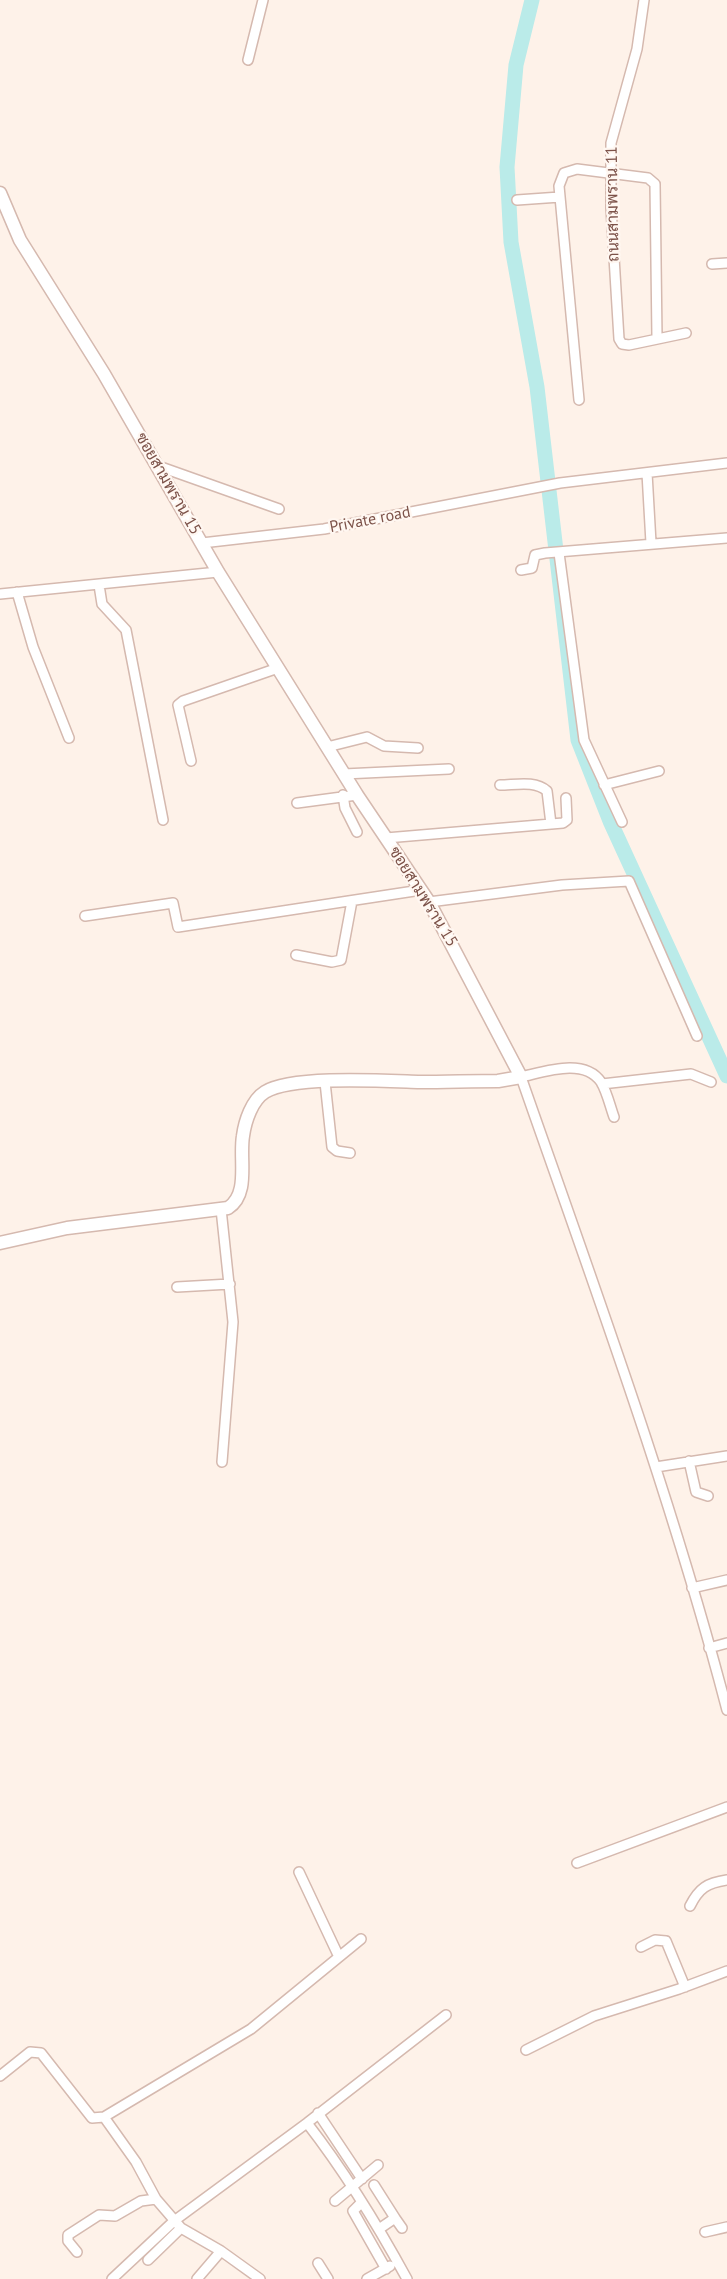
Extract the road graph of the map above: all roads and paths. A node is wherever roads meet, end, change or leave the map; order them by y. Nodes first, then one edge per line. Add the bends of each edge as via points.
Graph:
1 (263, 0) edge
2 (644, 0) edge
3 (248, 60) dead end
4 (610, 173) junction
5 (0, 194) edge
6 (560, 197) junction
7 (517, 200) dead end
8 (727, 263) edge
9 (712, 264) dead end
10 (686, 333) dead end
11 (657, 338) junction
12 (579, 400) dead end
13 (727, 463) edge
14 (158, 466) junction
15 (647, 473) junction
16 (279, 509) dead end
17 (727, 538) edge
18 (202, 543) junction
19 (651, 543) junction
20 (558, 553) junction
21 (521, 570) dead end
22 (219, 572) junction
23 (99, 585) junction
24 (17, 592) junction
25 (0, 594) edge
26 (278, 668) junction
27 (69, 738) dead end
28 (327, 747) junction
29 (418, 748) dead end
30 (191, 761) dead end
31 (449, 769) dead end
32 (659, 771) dead end
33 (344, 774) junction
34 (500, 785) dead end
35 (604, 785) junction
36 (343, 795) junction
37 (357, 795) junction
38 (566, 798) dead end
39 (297, 802) dead end
40 (163, 820) dead end
41 (622, 822) dead end
42 (551, 824) junction
43 (357, 832) dead end
44 (386, 838) junction
45 (421, 890) junction
46 (352, 901) junction
47 (429, 902) junction
48 (85, 916) dead end
49 (296, 955) dead end
50 (697, 1036) dead end
51 (521, 1077) junction
52 (325, 1082) junction
53 (711, 1082) dead end
54 (602, 1084) junction
55 (614, 1117) dead end
56 (350, 1154) dead end
57 (221, 1209) junction
58 (0, 1243) edge
59 (230, 1284) junction
60 (177, 1287) dead end
61 (727, 1456) edge
62 (689, 1461) junction
63 (222, 1462) dead end
64 (656, 1467) junction
65 (708, 1496) dead end
66 (727, 1580) edge
67 (692, 1588) junction
68 (727, 1643) edge
69 (709, 1648) junction
70 (727, 1710) edge
71 (727, 1807) edge
72 (578, 1863) dead end
73 (299, 1872) dead end
74 (727, 1880) edge
75 (690, 1906) dead end
76 (361, 1939) dead end
77 (641, 1947) dead end
78 (339, 1957) junction
79 (727, 1971) edge
80 (685, 1987) junction
81 (446, 2015) dead end
82 (526, 2050) dead end
83 (0, 2076) edge
84 (318, 2113) junction
85 (104, 2118) junction
86 (307, 2123) junction
87 (378, 2165) dead end
88 (362, 2179) junction
89 (374, 2185) dead end
90 (352, 2186) junction
91 (156, 2199) junction
92 (335, 2201) dead end
93 (362, 2202) junction
94 (395, 2218) junction
95 (178, 2224) junction
96 (727, 2227) edge
97 (402, 2228) dead end
98 (380, 2229) junction
99 (705, 2232) dead end
100 (221, 2251) junction
101 (77, 2253) dead end
102 (148, 2260) dead end
103 (398, 2262) junction
104 (318, 2263) dead end
105 (386, 2269) junction
106 (249, 2276) edge
107 (112, 2279) edge
108 (197, 2279) edge
109 (260, 2279) edge
110 (328, 2279) edge
111 (367, 2279) edge
112 (407, 2279) edge

1 - 3 street
2 - 4 street, ถนนสามพราน 11 via 637,49 611,143
4 - 6 street via 577,169 564,173
4 - 11 street via 648,178 655,184
4 - 11 street, ถนนสามพราน 11 via 619,339 629,345
5 - 14 street, ซอยสามพราน 15 via 20,240
6 - 7 street
6 - 12 street
8 - 9 street
10 - 11 street, ถนนสามพราน 11
13 - 15 street, Private road
14 - 16 street
14 - 18 street, ซอยสามพราน 15
15 - 18 street, Private road via 536,487 324,529
15 - 19 street
17 - 19 street
18 - 22 street, ซอยสามพราน 15
19 - 20 street
20 - 21 street via 535,555 532,568
20 - 35 street via 584,740
22 - 23 street
22 - 26 street, ซอยสามพราน 15
23 - 24 street
23 - 40 street via 102,604 126,630
24 - 25 street
24 - 27 street via 33,647
26 - 28 street, ซอยสามพราน 15
26 - 30 street via 178,705
28 - 29 street via 367,736 384,746
28 - 33 street, ซอยสามพราน 15
31 - 33 street
32 - 35 street
33 - 37 street, ซอยสามพราน 15
34 - 42 street via 543,787 547,791
35 - 41 street
36 - 37 street
36 - 39 street
36 - 43 street
37 - 44 street, ซอยสามพราน 15
38 - 42 street via 567,820
42 - 44 street
44 - 45 street, ซอยสามพราน 15
45 - 46 street
45 - 47 street, ซอยสามพราน 15
46 - 48 street via 178,927 173,903
46 - 49 street via 341,960
47 - 50 street via 630,880
47 - 51 street, ซอยสามพราน 15
51 - 52 street via 498,1081
51 - 54 street via 578,1068
51 - 64 street
52 - 56 street via 332,1147
52 - 57 street via 264,1092 247,1117 243,1134 241,1194 237,1203
53 - 54 street via 691,1074
54 - 55 street
57 - 58 street via 67,1227
57 - 59 street
59 - 60 street
59 - 63 street via 232,1340
61 - 62 street
62 - 64 street
62 - 65 street via 696,1492
64 - 67 street
66 - 67 street
67 - 69 street
68 - 69 street
69 - 70 street
71 - 72 street
73 - 78 street
74 - 75 street via 699,1890
76 - 78 street
77 - 80 street via 655,1940 666,1941
78 - 85 street via 251,2029
79 - 80 street
80 - 82 street via 594,2016
81 - 84 street
83 - 85 street via 30,2052 39,2051 92,2118
84 - 86 street
84 - 88 street
85 - 91 street via 136,2162
86 - 90 street
86 - 95 street
87 - 88 street
88 - 90 street
89 - 94 street
90 - 92 street
90 - 93 street
91 - 95 street
91 - 101 street via 141,2201 115,2216 97,2216 68,2235
93 - 98 street
93 - 105 street via 353,2211
94 - 97 street
94 - 98 street
95 - 100 street
95 - 102 street
95 - 107 street
96 - 99 street
98 - 103 street
100 - 106 street
100 - 108 street
103 - 105 street
103 - 112 street
104 - 110 street
105 - 111 street
106 - 109 street

